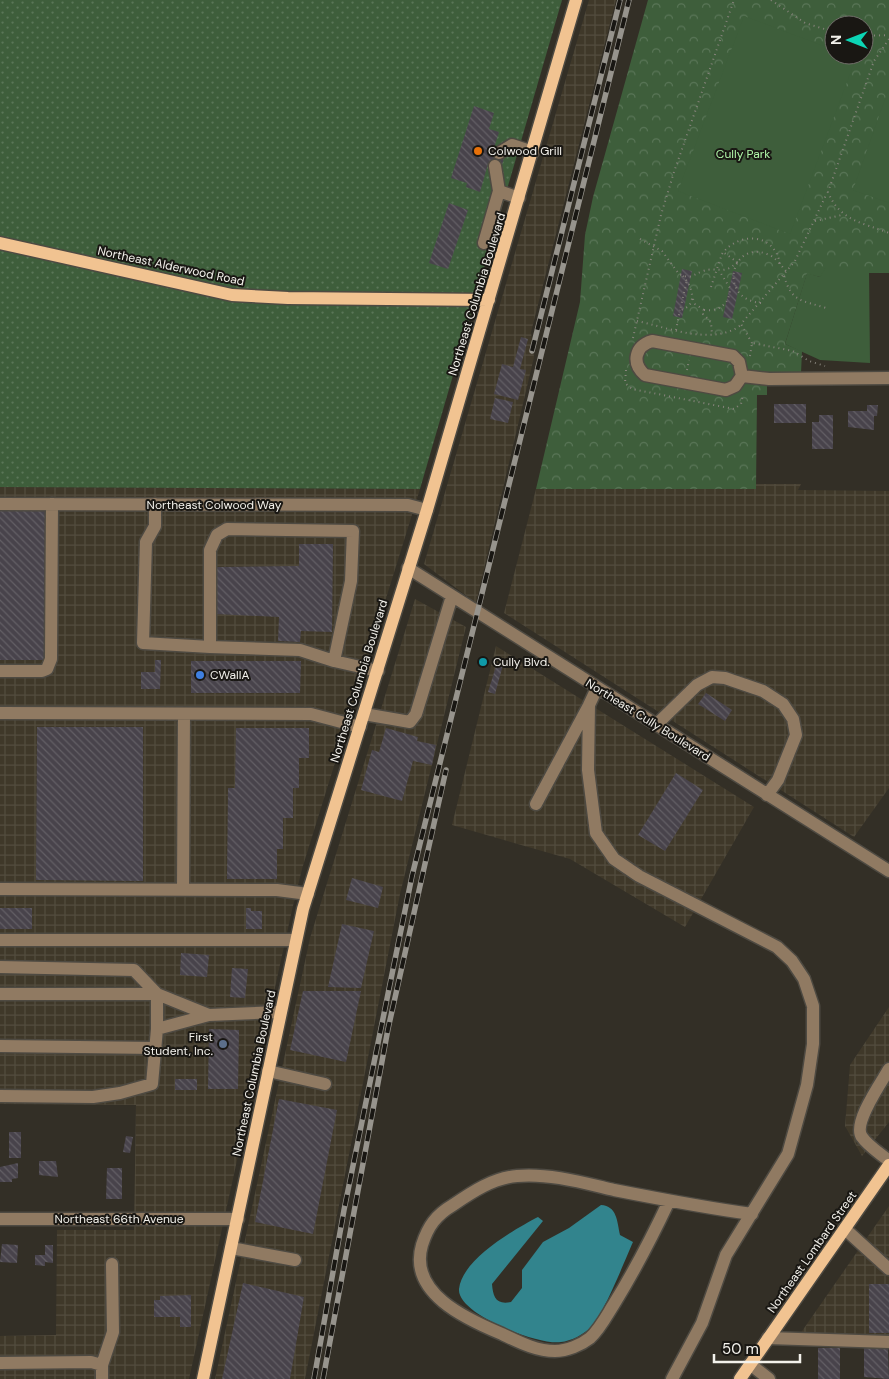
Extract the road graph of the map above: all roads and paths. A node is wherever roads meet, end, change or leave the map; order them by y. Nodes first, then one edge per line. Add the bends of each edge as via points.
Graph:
1 (576, 0) edge
2 (734, 0) edge
3 (771, 0) edge
4 (824, 29) edge
5 (889, 35) edge
6 (874, 36) edge
7 (889, 39) edge
8 (533, 152) junction
9 (499, 153) dead end
10 (495, 166) dead end
11 (499, 191) junction
12 (828, 192) junction
13 (519, 198) junction
14 (842, 215) junction
15 (815, 221) junction
16 (889, 232) edge
17 (640, 239) dead end
18 (0, 243) edge
19 (484, 243) dead end
20 (654, 247) junction
21 (723, 253) junction
22 (737, 262) junction
23 (781, 266) junction
24 (719, 271) junction
25 (787, 272) junction
26 (683, 276) junction
27 (784, 276) junction
28 (687, 280) junction
29 (711, 286) dead end
30 (489, 300) junction
31 (692, 300) junction
32 (761, 303) junction
33 (826, 308) dead end
34 (680, 310) junction
35 (704, 310) junction
36 (637, 321) junction
37 (741, 324) junction
38 (676, 330) junction
39 (695, 334) junction
40 (712, 335) junction
41 (632, 343) dead end
42 (752, 343) junction
43 (692, 348) junction
44 (829, 366) dead end
45 (627, 369) dead end
46 (744, 376) junction
47 (889, 378) edge
48 (685, 383) junction
49 (681, 399) junction
50 (0, 504) edge
51 (52, 504) junction
52 (155, 504) junction
53 (427, 510) junction
54 (408, 568) junction
55 (452, 596) junction
56 (210, 647) junction
57 (334, 661) junction
58 (0, 671) edge
59 (378, 671) junction
60 (597, 688) junction
61 (589, 705) junction
62 (0, 713) edge
63 (184, 714) junction
64 (364, 714) junction
65 (656, 725) junction
66 (360, 727) junction
67 (767, 795) junction
68 (536, 804) dead end
69 (889, 871) edge
70 (0, 889) edge
71 (183, 890) junction
72 (308, 894) junction
73 (0, 940) edge
74 (296, 940) junction
75 (0, 967) edge
76 (0, 994) edge
77 (157, 994) junction
78 (280, 1012) junction
79 (209, 1015) junction
80 (157, 1030) junction
81 (0, 1046) edge
82 (156, 1048) junction
83 (889, 1070) edge
84 (268, 1071) junction
85 (325, 1084) dead end
86 (0, 1096) edge
87 (889, 1161) edge
88 (889, 1166) edge
89 (669, 1201) junction
90 (752, 1214) junction
91 (0, 1219) edge
92 (238, 1219) junction
93 (845, 1229) junction
94 (231, 1248) junction
95 (295, 1260) dead end
96 (112, 1264) dead end
97 (889, 1269) edge
98 (768, 1338) junction
99 (889, 1342) edge
100 (0, 1363) edge
101 (750, 1364) junction
102 (102, 1365) junction
103 (102, 1379) edge
104 (203, 1379) edge
105 (672, 1379) edge
106 (740, 1379) edge
107 (769, 1379) edge

1 - 8 main road, Northeast Columbia Boulevard
2 - 20 path via 674,172
3 - 4 path via 805,23
5 - 6 path
7 - 12 path via 874,61
8 - 9 street via 512,145
8 - 13 main road, Northeast Columbia Boulevard
10 - 11 street
11 - 13 street
11 - 19 street
12 - 14 path
12 - 15 path
13 - 30 main road, Northeast Columbia Boulevard
14 - 15 path
14 - 16 path
15 - 25 path
17 - 20 path
18 - 30 main road, Northeast Alderwood Road via 232,295
20 - 26 path via 668,257 675,270
20 - 36 path
21 - 22 path
21 - 23 path via 737,240 756,238 774,248
21 - 29 path, bridge
22 - 23 path via 751,253 760,252 776,259
22 - 24 path via 732,268
22 - 32 path via 735,287 746,299
23 - 25 path
24 - 26 path
24 - 35 path via 728,281 730,294 723,306
25 - 27 path
26 - 28 path
27 - 32 path
27 - 33 path via 793,296
28 - 31 path via 692,288
28 - 34 path
30 - 53 main road, Northeast Columbia Boulevard
31 - 34 path
31 - 35 path
32 - 37 path
34 - 38 path
35 - 40 path
36 - 38 path
36 - 41 path
37 - 40 path via 728,332
37 - 42 path
38 - 39 path
39 - 40 path
39 - 43 path
42 - 44 path via 793,351 809,361
42 - 46 path
43 - 46 street via 733,356
43 - 48 path
43 - 48 street via 652,341 642,346 636,355 638,366 645,375
45 - 49 path via 624,380 629,388
46 - 47 street via 769,379
46 - 48 street via 736,386 726,390
46 - 49 path via 742,402 737,408
48 - 49 path
50 - 51 street, Northeast Colwood Way
51 - 52 street, Northeast Colwood Way
51 - 58 street via 51,659 47,669 42,671
52 - 53 street, Northeast Colwood Way via 408,505
52 - 56 street via 154,526 146,542 143,643
53 - 54 main road, Northeast Columbia Boulevard
54 - 55 street, Northeast Cully Boulevard
54 - 59 main road, Northeast Columbia Boulevard
55 - 60 street, Northeast Cully Boulevard
55 - 64 street via 416,714 410,722
56 - 57 street via 300,650
56 - 57 street via 210,550 217,535 222,531 353,531 351,581
57 - 59 street
59 - 64 main road, Northeast Columbia Boulevard
60 - 61 street
60 - 65 street, Northeast Cully Boulevard
61 - 68 street
61 - 90 street via 588,770 596,833 614,859 639,876 777,947 792,960 804,979 812,1006 813,1044 807,1085 788,1154
62 - 63 street
63 - 66 street via 311,714
63 - 71 street
64 - 66 main road, Northeast Columbia Boulevard
65 - 67 street, Northeast Cully Boulevard
65 - 67 street via 697,685 712,677 725,678 763,692 783,704 793,718 796,734 778,780
66 - 72 main road, Northeast Columbia Boulevard
67 - 69 street, Northeast Cully Boulevard
70 - 71 street
71 - 72 street via 277,890
72 - 74 main road, Northeast Columbia Boulevard
73 - 74 street
74 - 78 main road, Northeast Columbia Boulevard
75 - 77 street via 134,970
76 - 77 street
77 - 79 street
77 - 80 street
78 - 79 street
78 - 84 main road, Northeast Columbia Boulevard
79 - 80 street
80 - 82 street
81 - 82 street
82 - 86 street via 152,1084 93,1097
83 - 87 street via 861,1119 859,1129 861,1137
84 - 85 street
84 - 92 main road, Northeast Columbia Boulevard
88 - 93 main road, Northeast Lombard Street
89 - 89 street via 556,1178 517,1176 481,1186 438,1214 426,1231 419,1255 420,1270 426,1284 446,1304 480,1325 539,1350 557,1351 574,1347 590,1338 601,1324 641,1261
89 - 90 street
90 - 105 street via 726,1255 702,1323
91 - 92 street, Northeast 66th Avenue
92 - 94 main road, Northeast Columbia Boulevard
93 - 97 street
93 - 98 main road, Northeast Lombard Street
94 - 95 street
94 - 104 main road, Northeast Columbia Boulevard
96 - 102 street via 113,1332
98 - 99 street
98 - 101 main road, Northeast Lombard Street
100 - 102 street via 91,1362
101 - 106 main road, Northeast Lombard Street
101 - 107 street
102 - 103 street

